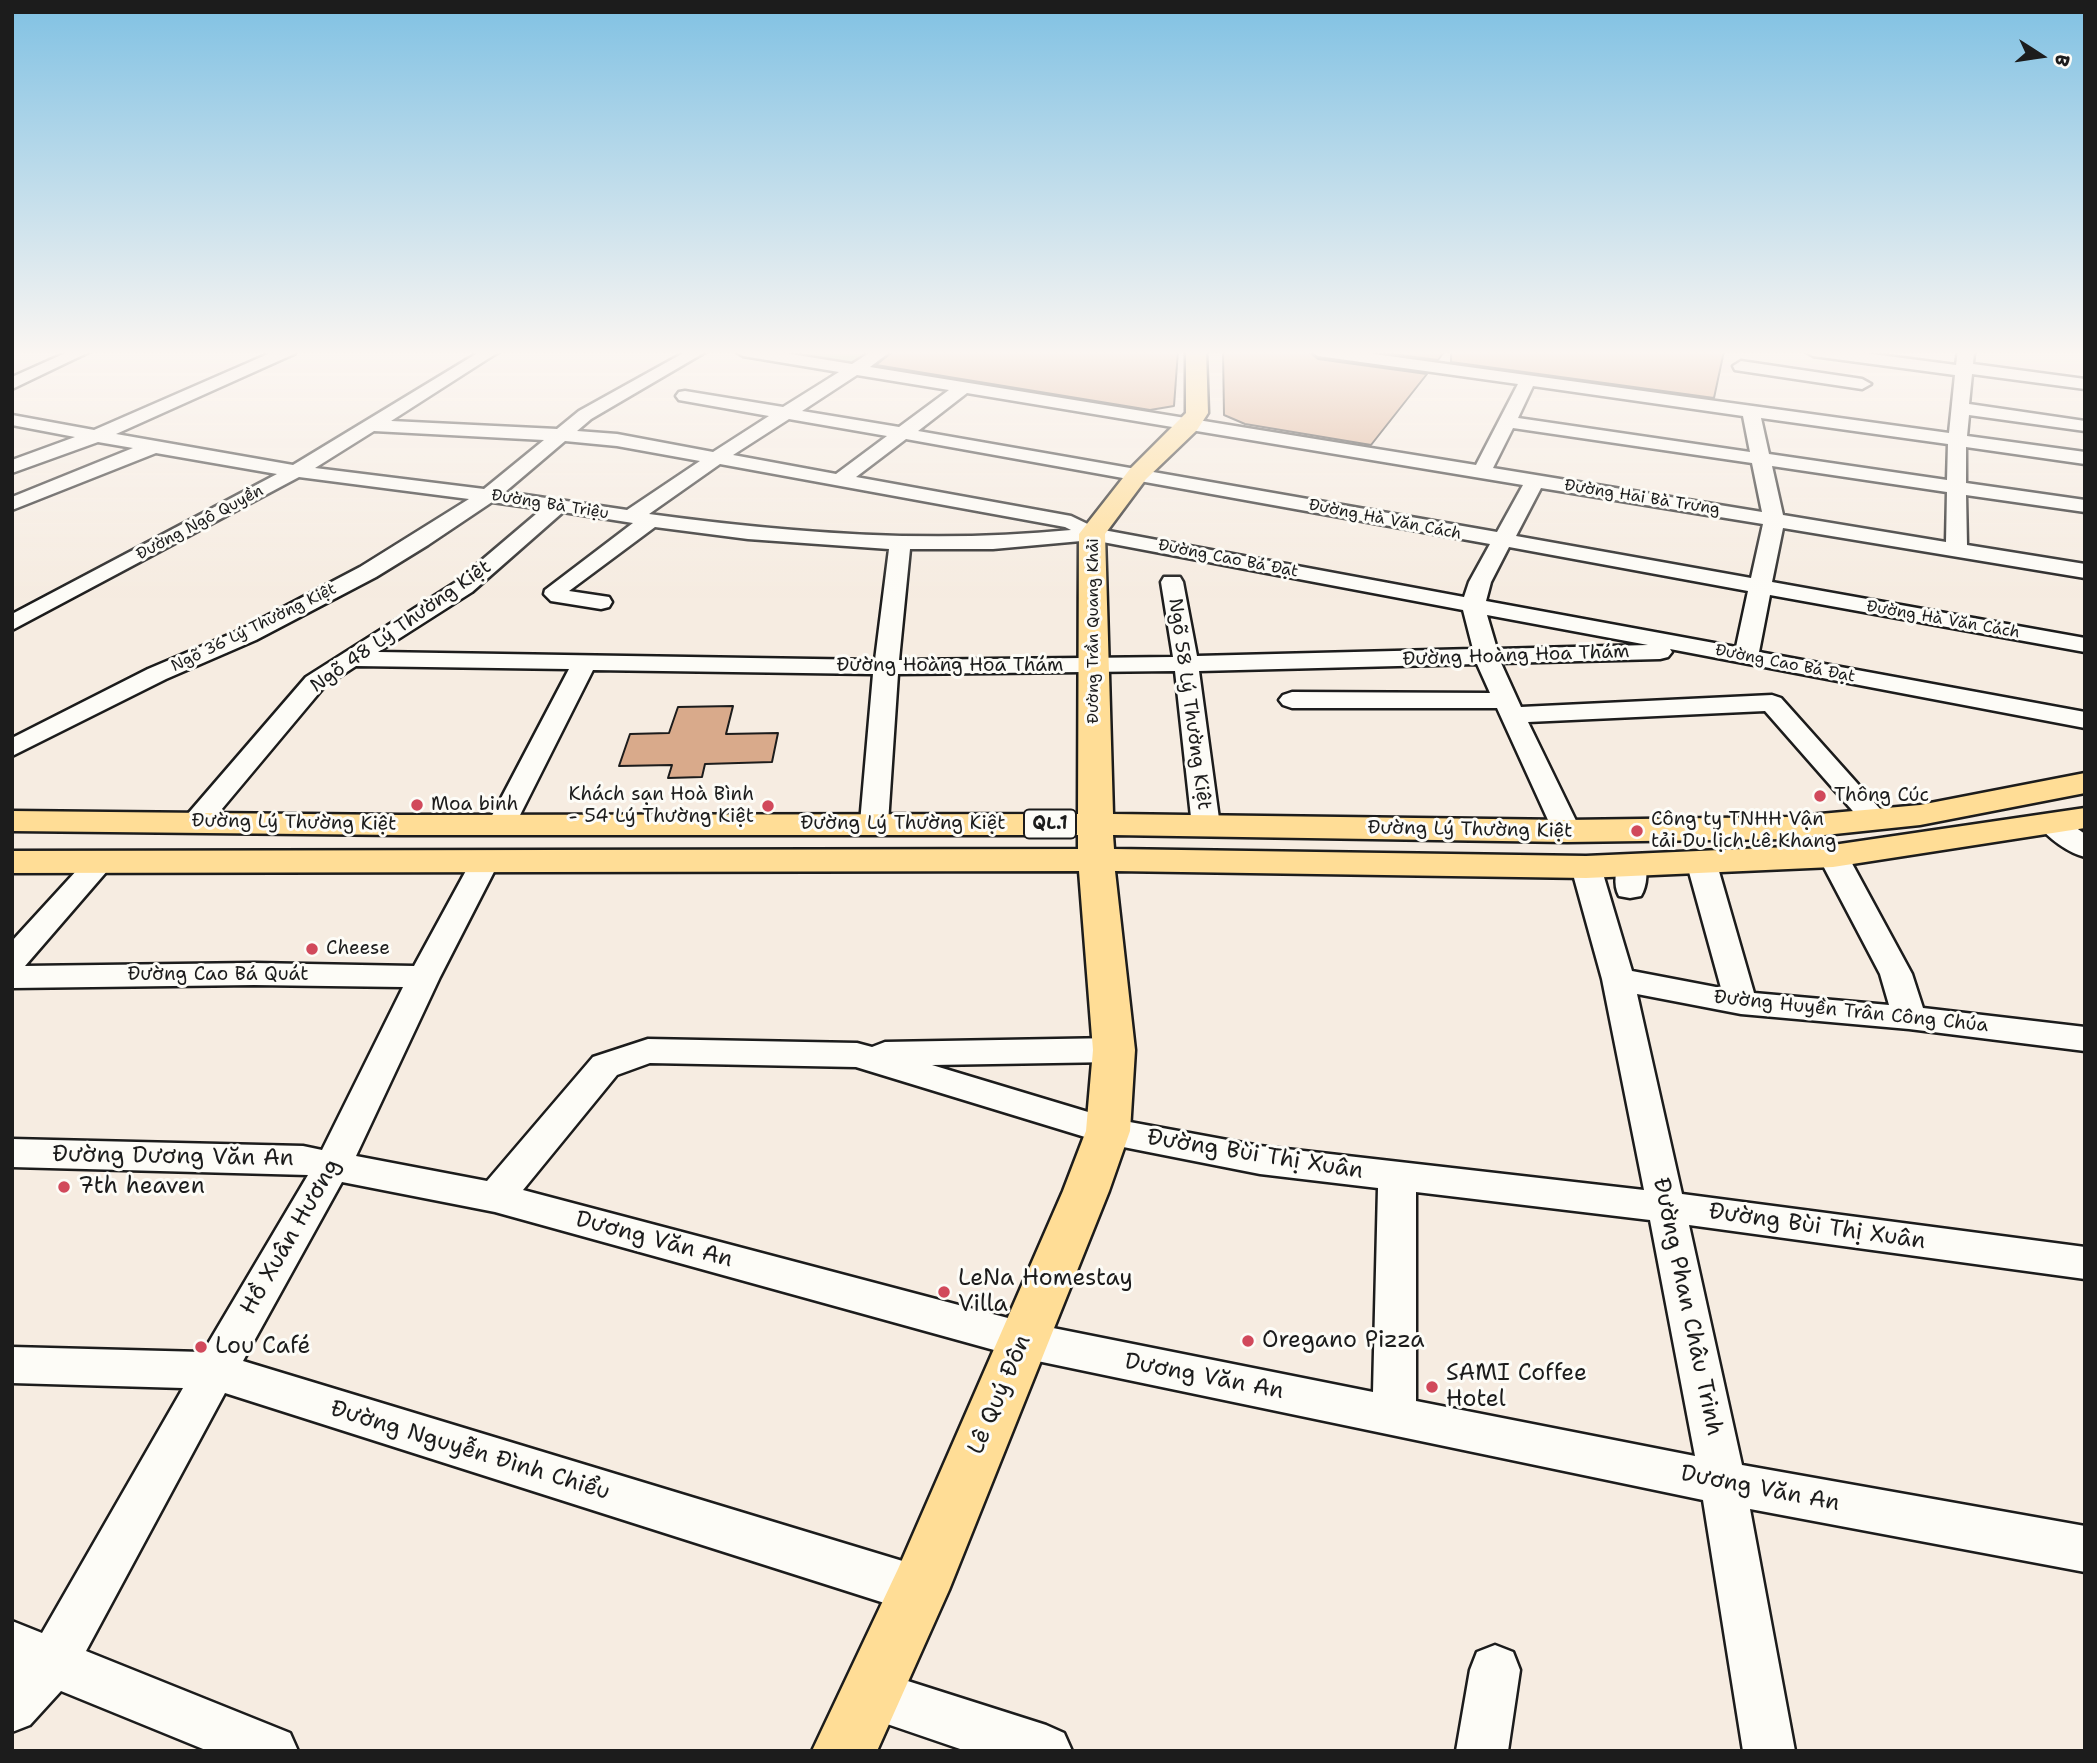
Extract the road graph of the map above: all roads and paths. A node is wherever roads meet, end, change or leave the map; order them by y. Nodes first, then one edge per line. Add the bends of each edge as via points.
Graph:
1 (78, 433) edge
2 (102, 433) edge
3 (356, 433) edge
4 (529, 433) edge
5 (754, 433) edge
6 (903, 433) edge
7 (905, 433) edge
8 (1180, 433) edge
9 (1241, 433) edge
10 (1501, 433) edge
11 (1580, 433) edge
12 (1755, 433) edge
13 (1901, 433) edge
14 (1958, 433) edge
15 (562, 435) junction
16 (96, 436) junction
17 (1957, 441) junction
18 (153, 447) junction
19 (716, 458) junction
20 (2085, 458) edge
21 (1761, 461) junction
22 (12, 467) edge
23 (296, 471) junction
24 (1482, 472) junction
25 (1138, 474) junction
26 (840, 480) junction
27 (1535, 481) junction
28 (1957, 486) junction
29 (489, 495) junction
30 (12, 504) edge
31 (559, 505) junction
32 (2085, 506) edge
33 (641, 519) junction
34 (1774, 520) junction
35 (1092, 534) junction
36 (900, 542) junction
37 (1503, 542) junction
38 (1956, 550) junction
39 (2085, 570) edge
40 (1172, 582) dead end
41 (1759, 587) junction
42 (601, 602) dead end
43 (1473, 605) junction
44 (12, 623) edge
45 (2085, 645) edge
46 (1716, 650) junction
47 (1746, 656) junction
48 (1487, 657) junction
49 (351, 659) junction
50 (584, 663) junction
51 (1186, 664) junction
52 (1094, 666) junction
53 (886, 667) junction
54 (1292, 700) dead end
55 (1509, 708) junction
56 (2085, 720) edge
57 (12, 748) edge
58 (2085, 783) edge
59 (1876, 820) junction
60 (12, 821) edge
61 (2069, 821) edge
62 (196, 822) junction
63 (874, 824) junction
64 (401, 825) junction
65 (501, 825) junction
66 (1206, 826) junction
67 (1567, 831) junction
68 (1096, 842) junction
69 (2085, 848) edge
70 (1833, 856) junction
71 (12, 862) edge
72 (379, 862) junction
73 (484, 862) junction
74 (1701, 862) junction
75 (99, 863) junction
76 (1586, 867) junction
77 (12, 961) edge
78 (12, 976) edge
79 (424, 977) junction
80 (1618, 979) junction
81 (1741, 1003) junction
82 (1909, 1018) junction
83 (2085, 1039) edge
84 (1114, 1050) junction
85 (857, 1055) junction
86 (1108, 1131) junction
87 (12, 1153) edge
88 (332, 1167) junction
89 (1397, 1176) junction
90 (495, 1197) junction
91 (1665, 1207) junction
92 (2085, 1263) edge
93 (1023, 1340) junction
94 (12, 1365) edge
95 (215, 1371) junction
96 (1394, 1415) junction
97 (1723, 1483) junction
98 (2085, 1549) edge
99 (919, 1590) junction
100 (33, 1655) edge
101 (1495, 1670) dead end
102 (870, 1694) junction
103 (12, 1707) edge
104 (272, 1751) edge
105 (844, 1751) edge
106 (1046, 1751) edge
107 (1482, 1751) edge
108 (1769, 1751) edge

1 - 16 street, Đường Bà Triệu
2 - 16 street
3 - 23 street, Đường Ngô Quyền
4 - 15 street, Đường Cao Bá Đạt
5 - 19 street
6 - 26 street
7 - 25 street, Đường Hà Văn Cách
8 - 25 main road, Đường Trần Quang Khải
9 - 24 street, Đường Hai Bà Trưng
10 - 24 street
11 - 21 street
12 - 21 street
13 - 17 street
14 - 17 street
15 - 19 street, Đường Cao Bá Đạt
15 - 29 street, Ngõ 36 Lý Thường Kiệt
16 - 18 street, Đường Bà Triệu
16 - 22 street
17 - 20 street
17 - 28 street
18 - 23 street, Đường Bà Triệu
18 - 30 street
19 - 26 street, Đường Cao Bá Đạt
19 - 33 street
21 - 28 street
21 - 34 street
23 - 29 street, Đường Bà Triệu
23 - 44 street, Đường Ngô Quyền
24 - 27 street, Đường Hai Bà Trưng
25 - 35 main road, Đường Trần Quang Khải
25 - 37 street, Đường Hà Văn Cách
26 - 35 street, Đường Cao Bá Đạt via 1071,522
27 - 34 street, Đường Hai Bà Trưng
27 - 37 street
28 - 32 street
28 - 38 street
29 - 31 street, Đường Bà Triệu
29 - 57 street, Ngõ 36 Lý Thường Kiệt via 421,541 305,606
31 - 33 street, Đường Bà Triệu
31 - 49 street, Ngõ 48 Lý Thường Kiệt via 464,587
33 - 36 street, Đường Bà Triệu via 769,535
33 - 42 street via 555,594
34 - 38 street, Đường Hai Bà Trưng
34 - 41 street
35 - 36 street, Đường Bà Triệu via 1041,541
35 - 43 street, Đường Cao Bá Đạt
35 - 52 main road, Đường Trần Quang Khải
36 - 53 street
37 - 41 street, Đường Hà Văn Cách
37 - 43 street via 1480,582
38 - 39 street, Đường Hai Bà Trưng
40 - 51 street, Ngõ 58 Lý Thường Kiệt
41 - 45 street, Đường Hà Văn Cách
41 - 47 street
43 - 46 street, Đường Cao Bá Đạt
43 - 48 street
46 - 47 street, Đường Cao Bá Đạt
46 - 48 street, Đường Hoàng Hoa Thám
47 - 56 street, Đường Cao Bá Đạt
48 - 51 street, Đường Hoàng Hoa Thám
48 - 55 street
49 - 50 street, Đường Hoàng Hoa Thám
49 - 62 street, Ngõ 48 Lý Thường Kiệt via 315,682
50 - 53 street, Đường Hoàng Hoa Thám
50 - 65 street
51 - 52 street, Đường Hoàng Hoa Thám
51 - 66 street, Ngõ 58 Lý Thường Kiệt
52 - 53 street, Đường Hoàng Hoa Thám
52 - 68 main road, Đường Trần Quang Khải
53 - 63 street
54 - 55 street
55 - 59 street via 1772,703
55 - 67 street
58 - 59 main road, Đường Lý Thường Kiệt / QL.1 via 1920,816
59 - 67 main road, Đường Lý Thường Kiệt / QL.1 via 1787,828
60 - 62 main road, Đường Lý Thường Kiệt / QL.1
61 - 69 street
61 - 70 main road, Đường Lý Thường Kiệt / QL.1
62 - 64 main road, Đường Lý Thường Kiệt / QL.1
63 - 65 main road, Đường Lý Thường Kiệt / QL.1
63 - 68 main road, Đường Lý Thường Kiệt / QL.1
64 - 65 main road, Đường Lý Thường Kiệt / QL.1
64 - 72 main road
65 - 73 main road
66 - 67 main road, Đường Lý Thường Kiệt / QL.1
66 - 68 main road, Đường Lý Thường Kiệt / QL.1
68 - 73 main road, Đường Lý Thường Kiệt / QL.1
68 - 76 main road, Đường Lý Thường Kiệt / QL.1
68 - 84 main road, Lê Quý Đôn
70 - 74 main road, Đường Lý Thường Kiệt / QL.1
70 - 82 street via 1896,974
71 - 75 main road, Đường Lý Thường Kiệt / QL.1
72 - 73 main road, Đường Lý Thường Kiệt / QL.1
72 - 75 main road, Đường Lý Thường Kiệt / QL.1
73 - 79 street, Hồ Xuân Hương
74 - 76 main road, Đường Lý Thường Kiệt / QL.1 via 1631,877
74 - 81 street
75 - 77 street
76 - 80 street, Đường Phan Châu Trinh
78 - 79 street, Đường Cao Bá Quát
79 - 88 street, Hồ Xuân Hương
80 - 81 street, Đường Huyền Trân Công Chúa
80 - 91 street, Đường Phan Châu Trinh
81 - 82 street, Đường Huyền Trân Công Chúa
82 - 83 street, Đường Huyền Trân Công Chúa
84 - 85 street
84 - 86 main road, Lê Quý Đôn
85 - 86 street, Đường Bùi Thị Xuân
85 - 90 street, Đường Bùi Thị Xuân via 648,1051 605,1066
86 - 89 street, Đường Bùi Thị Xuân via 1260,1160
86 - 93 main road, Lê Quý Đôn
87 - 88 street, Đường Dương Văn An via 260,1158
88 - 90 street, Dương Văn An
88 - 95 street, Hồ Xuân Hương
89 - 91 street, Đường Bùi Thị Xuân
89 - 96 street
90 - 93 street, Dương Văn An
91 - 92 street, Đường Bùi Thị Xuân
91 - 97 street, Đường Phan Châu Trinh
93 - 96 street, Dương Văn An
93 - 99 main road, Lê Quý Đôn
94 - 95 street, Đường Nguyễn Đình Chiểu
95 - 99 street, Đường Nguyễn Đình Chiểu
95 - 100 street, Hồ Xuân Hương
96 - 97 street, Dương Văn An
97 - 98 street, Dương Văn An
97 - 108 street, Đường Phan Châu Trinh
99 - 102 main road, Lê Quý Đôn
100 - 103 street, Hồ Xuân Hương
100 - 104 street
101 - 107 street
102 - 105 main road, Lê Quý Đôn
102 - 106 street

